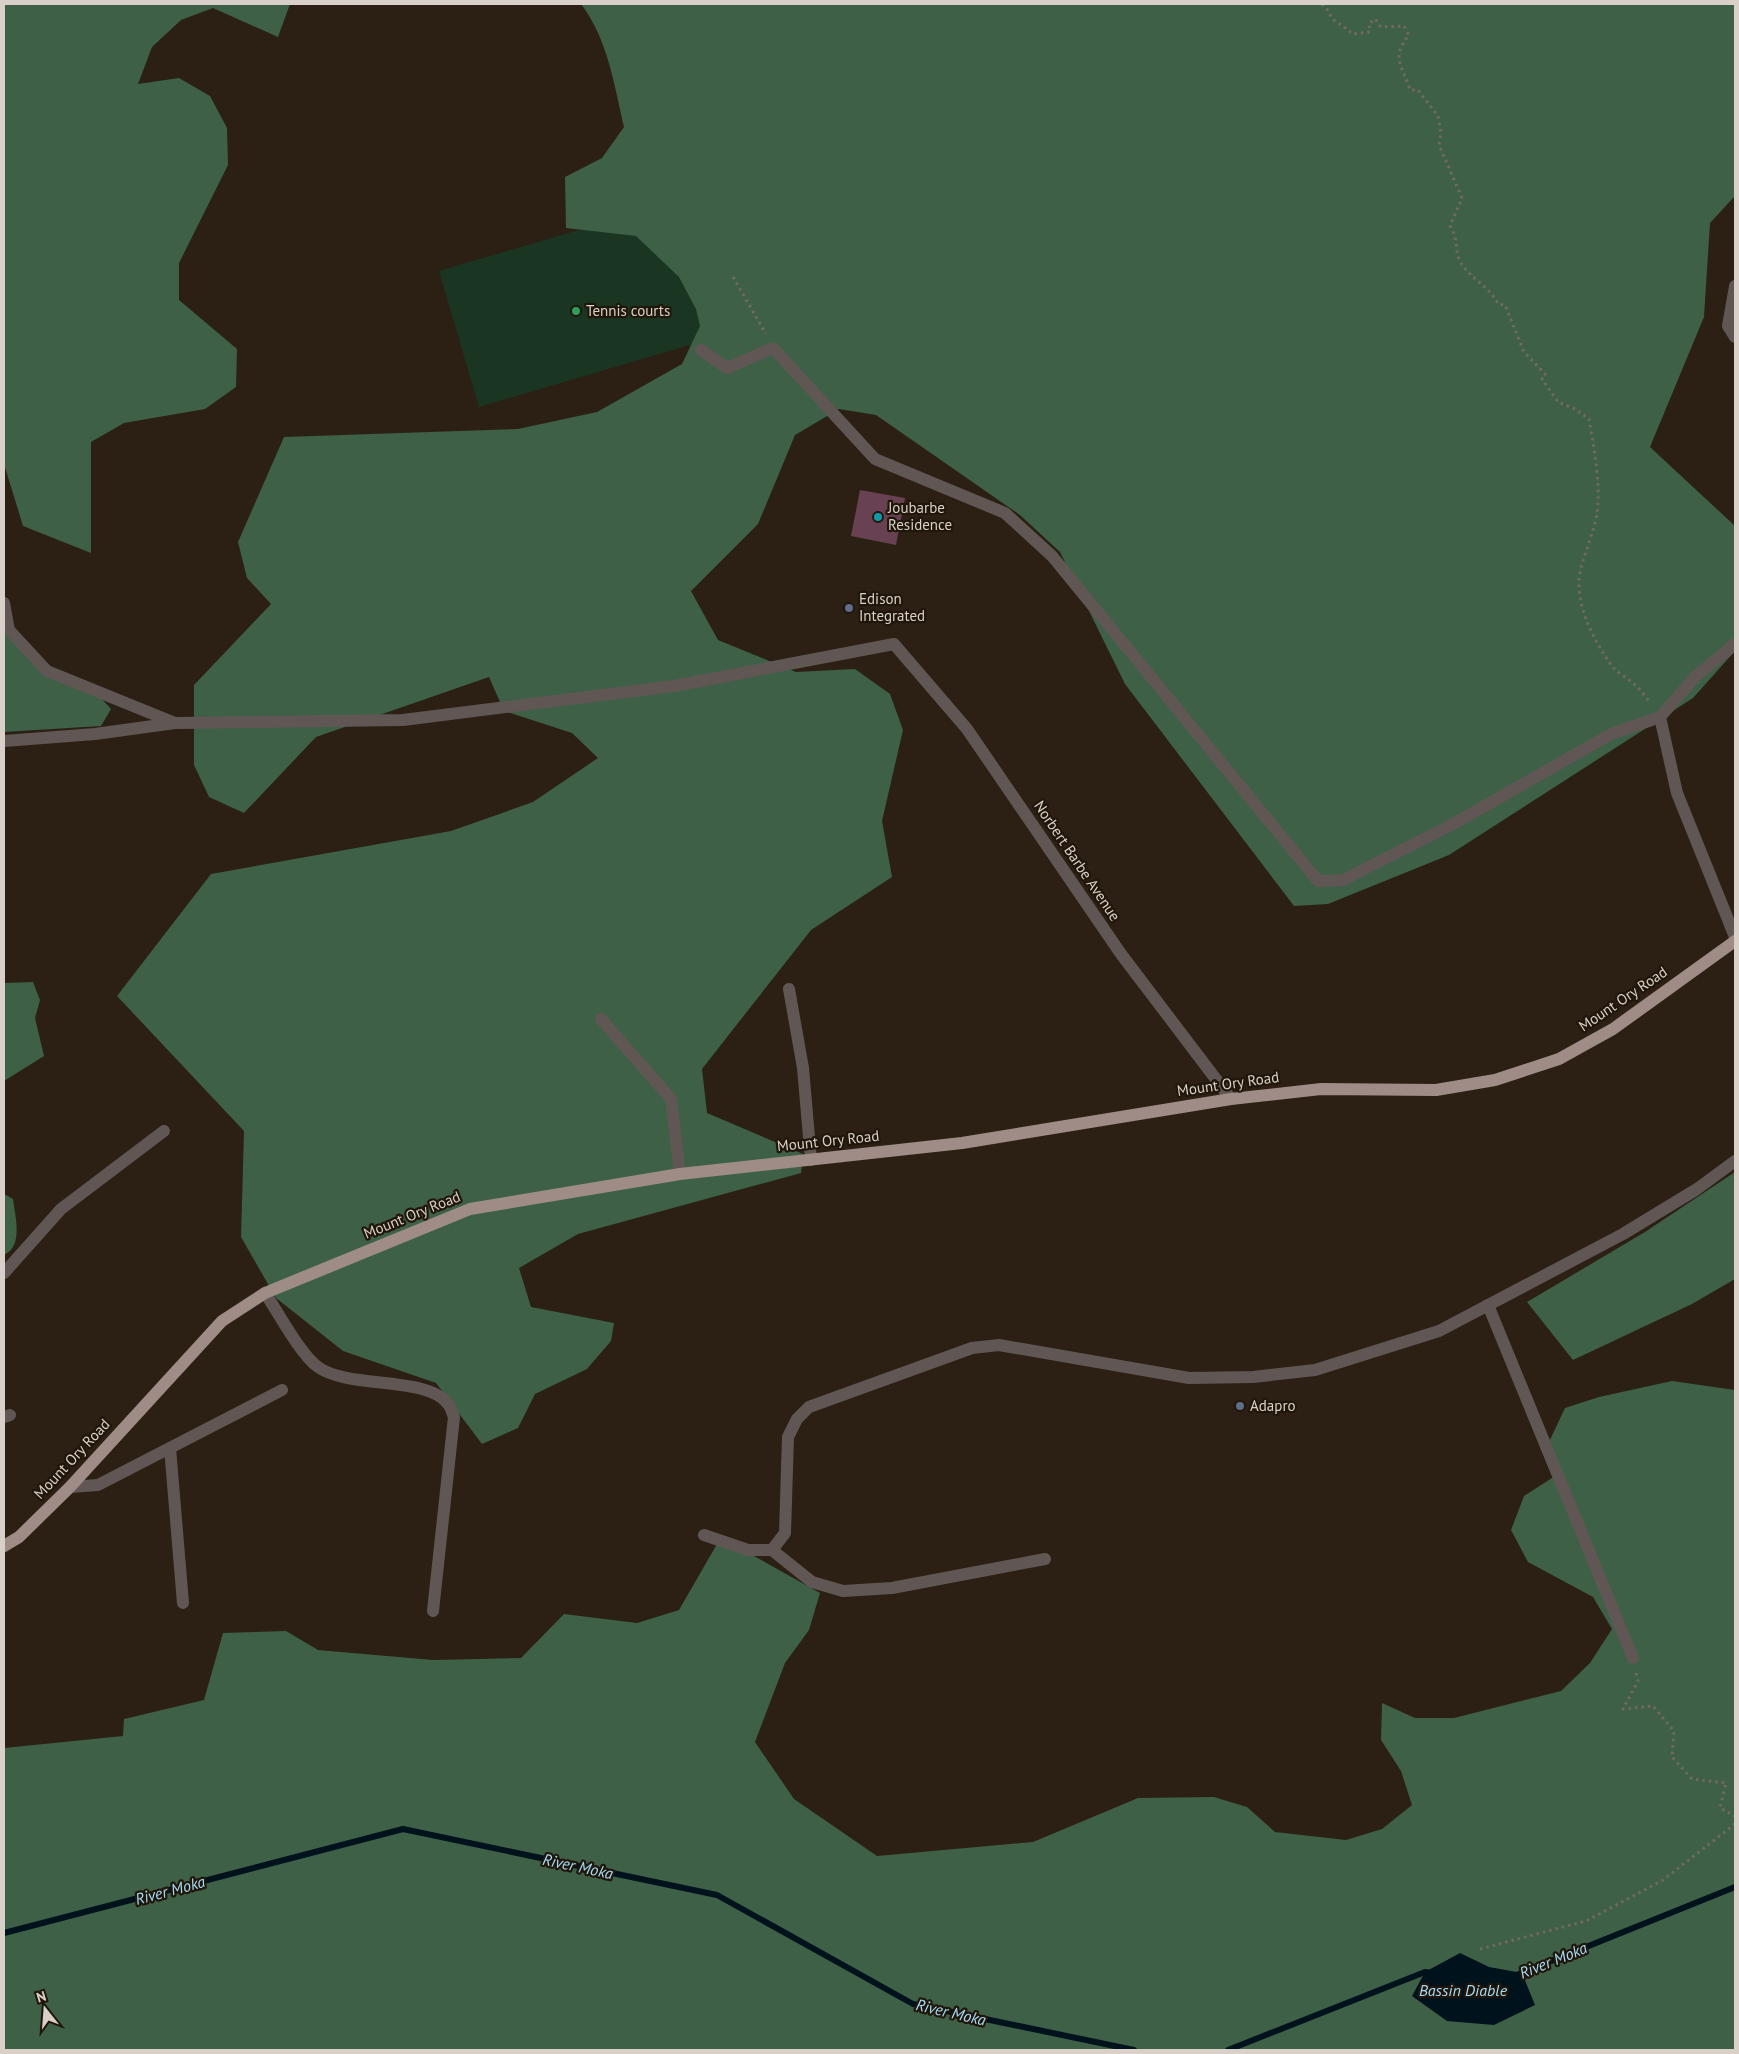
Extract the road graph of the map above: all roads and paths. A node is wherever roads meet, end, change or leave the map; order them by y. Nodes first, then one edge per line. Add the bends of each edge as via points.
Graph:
1 (1322, 4) edge
2 (733, 277) dead end
3 (1735, 286) edge
4 (1735, 337) edge
5 (773, 348) junction
6 (701, 350) dead end
7 (4, 603) edge
8 (1735, 644) edge
9 (1660, 718) junction
10 (175, 724) junction
11 (4, 741) edge
12 (1735, 937) edge
13 (1735, 941) edge
14 (789, 989) dead end
15 (601, 1019) dead end
16 (1231, 1099) junction
17 (164, 1131) dead end
18 (811, 1160) junction
19 (1735, 1161) edge
20 (680, 1174) junction
21 (4, 1273) edge
22 (265, 1293) junction
23 (1488, 1305) junction
24 (282, 1390) dead end
25 (170, 1448) junction
26 (70, 1487) junction
27 (704, 1535) dead end
28 (4, 1546) edge
29 (772, 1550) junction
30 (1045, 1559) dead end
31 (183, 1603) dead end
32 (433, 1611) dead end
33 (1634, 1658) joint
34 (1735, 1816) edge
35 (1735, 1824) edge
36 (1480, 1949) dead end

1 - 9 path via 1335,21 1346,26 1352,34 1370,32 1370,24 1375,19 1381,27 1404,26 1409,35 1403,42 1398,64 1410,90 1418,90 1438,116 1440,145 1462,198 1450,226 1456,234 1460,262 1493,294 1498,304 1505,305 1524,352 1546,375 1542,379 1558,402 1589,419 1598,504 1594,529 1581,565 1578,588 1581,604 1591,630 1613,668 1635,684
2 - 5 path
3 - 4 street via 1728,326
5 - 6 street via 726,368
5 - 9 street via 875,459 1005,513 1052,556 1318,881 1343,880 1455,822 1611,734
7 - 10 street via 10,630 47,671
8 - 9 street via 1696,676
9 - 12 street via 1676,794
10 - 11 street
10 - 16 street, Norbert Barbe Avenue via 403,720 674,686 894,644 967,729 1121,954
13 - 16 main road, Mount Ory Road via 1613,1029 1559,1059 1495,1080 1436,1090 1321,1089
14 - 18 street via 803,1068
15 - 20 street via 670,1099
16 - 18 main road, Mount Ory Road via 962,1143
17 - 21 street via 61,1209
18 - 20 main road, Mount Ory Road
19 - 23 street via 1697,1189 1623,1234
20 - 22 main road, Mount Ory Road via 470,1209
22 - 26 main road, Mount Ory Road via 222,1322
22 - 32 street via 318,1367 344,1377 420,1389 436,1394 448,1403 454,1417
23 - 29 street via 1439,1331 1315,1370 1253,1377 1189,1378 999,1345 972,1348 809,1407 797,1419 788,1438 785,1533
23 - 33 street
24 - 25 street
25 - 26 street via 98,1485
25 - 31 street
26 - 28 main road, Mount Ory Road via 19,1537
27 - 29 street via 748,1550
29 - 30 street via 812,1582 843,1591 892,1588
33 - 34 path via 1638,1681 1623,1709 1653,1706 1674,1731 1672,1757 1692,1779 1726,1783 1720,1808
35 - 36 path via 1663,1880 1586,1921

